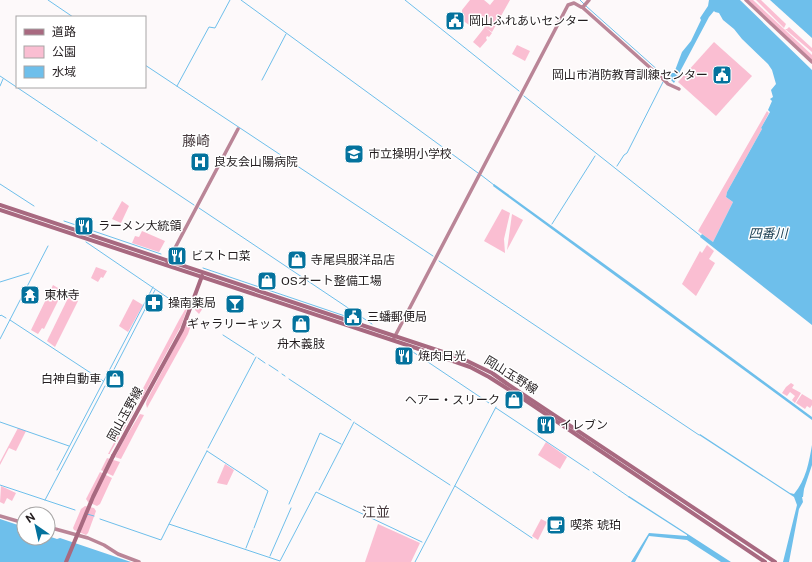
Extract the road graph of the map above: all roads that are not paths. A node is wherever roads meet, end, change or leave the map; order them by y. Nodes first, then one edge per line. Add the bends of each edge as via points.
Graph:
1 (589, 0) edge
2 (746, 0) edge
3 (584, 6) junction
4 (812, 62) edge
5 (679, 89) dead end
6 (238, 129) dead end
7 (0, 205) edge
8 (0, 210) edge
9 (168, 263) junction
10 (203, 275) junction
11 (394, 338) junction
12 (0, 516) edge
13 (16, 520) edge
14 (56, 529) edge
15 (66, 562) edge
16 (139, 562) edge
17 (765, 562) edge
18 (775, 562) edge

1 - 3 street
2 - 4 street
3 - 5 street via 668,84
3 - 11 street via 574,3 568,5
6 - 9 street
7 - 9 main road, 岡山玉野線
8 - 9 main road, 岡山玉野線
9 - 10 main road, 岡山玉野線
10 - 11 main road, 岡山玉野線
10 - 15 main road, 岡山玉野線, bridge via 182,330 113,456
11 - 17 main road, 岡山玉野線 via 463,364 489,377
11 - 18 main road, 岡山玉野線 via 461,358 492,373
12 - 13 street
14 - 16 street via 88,538

